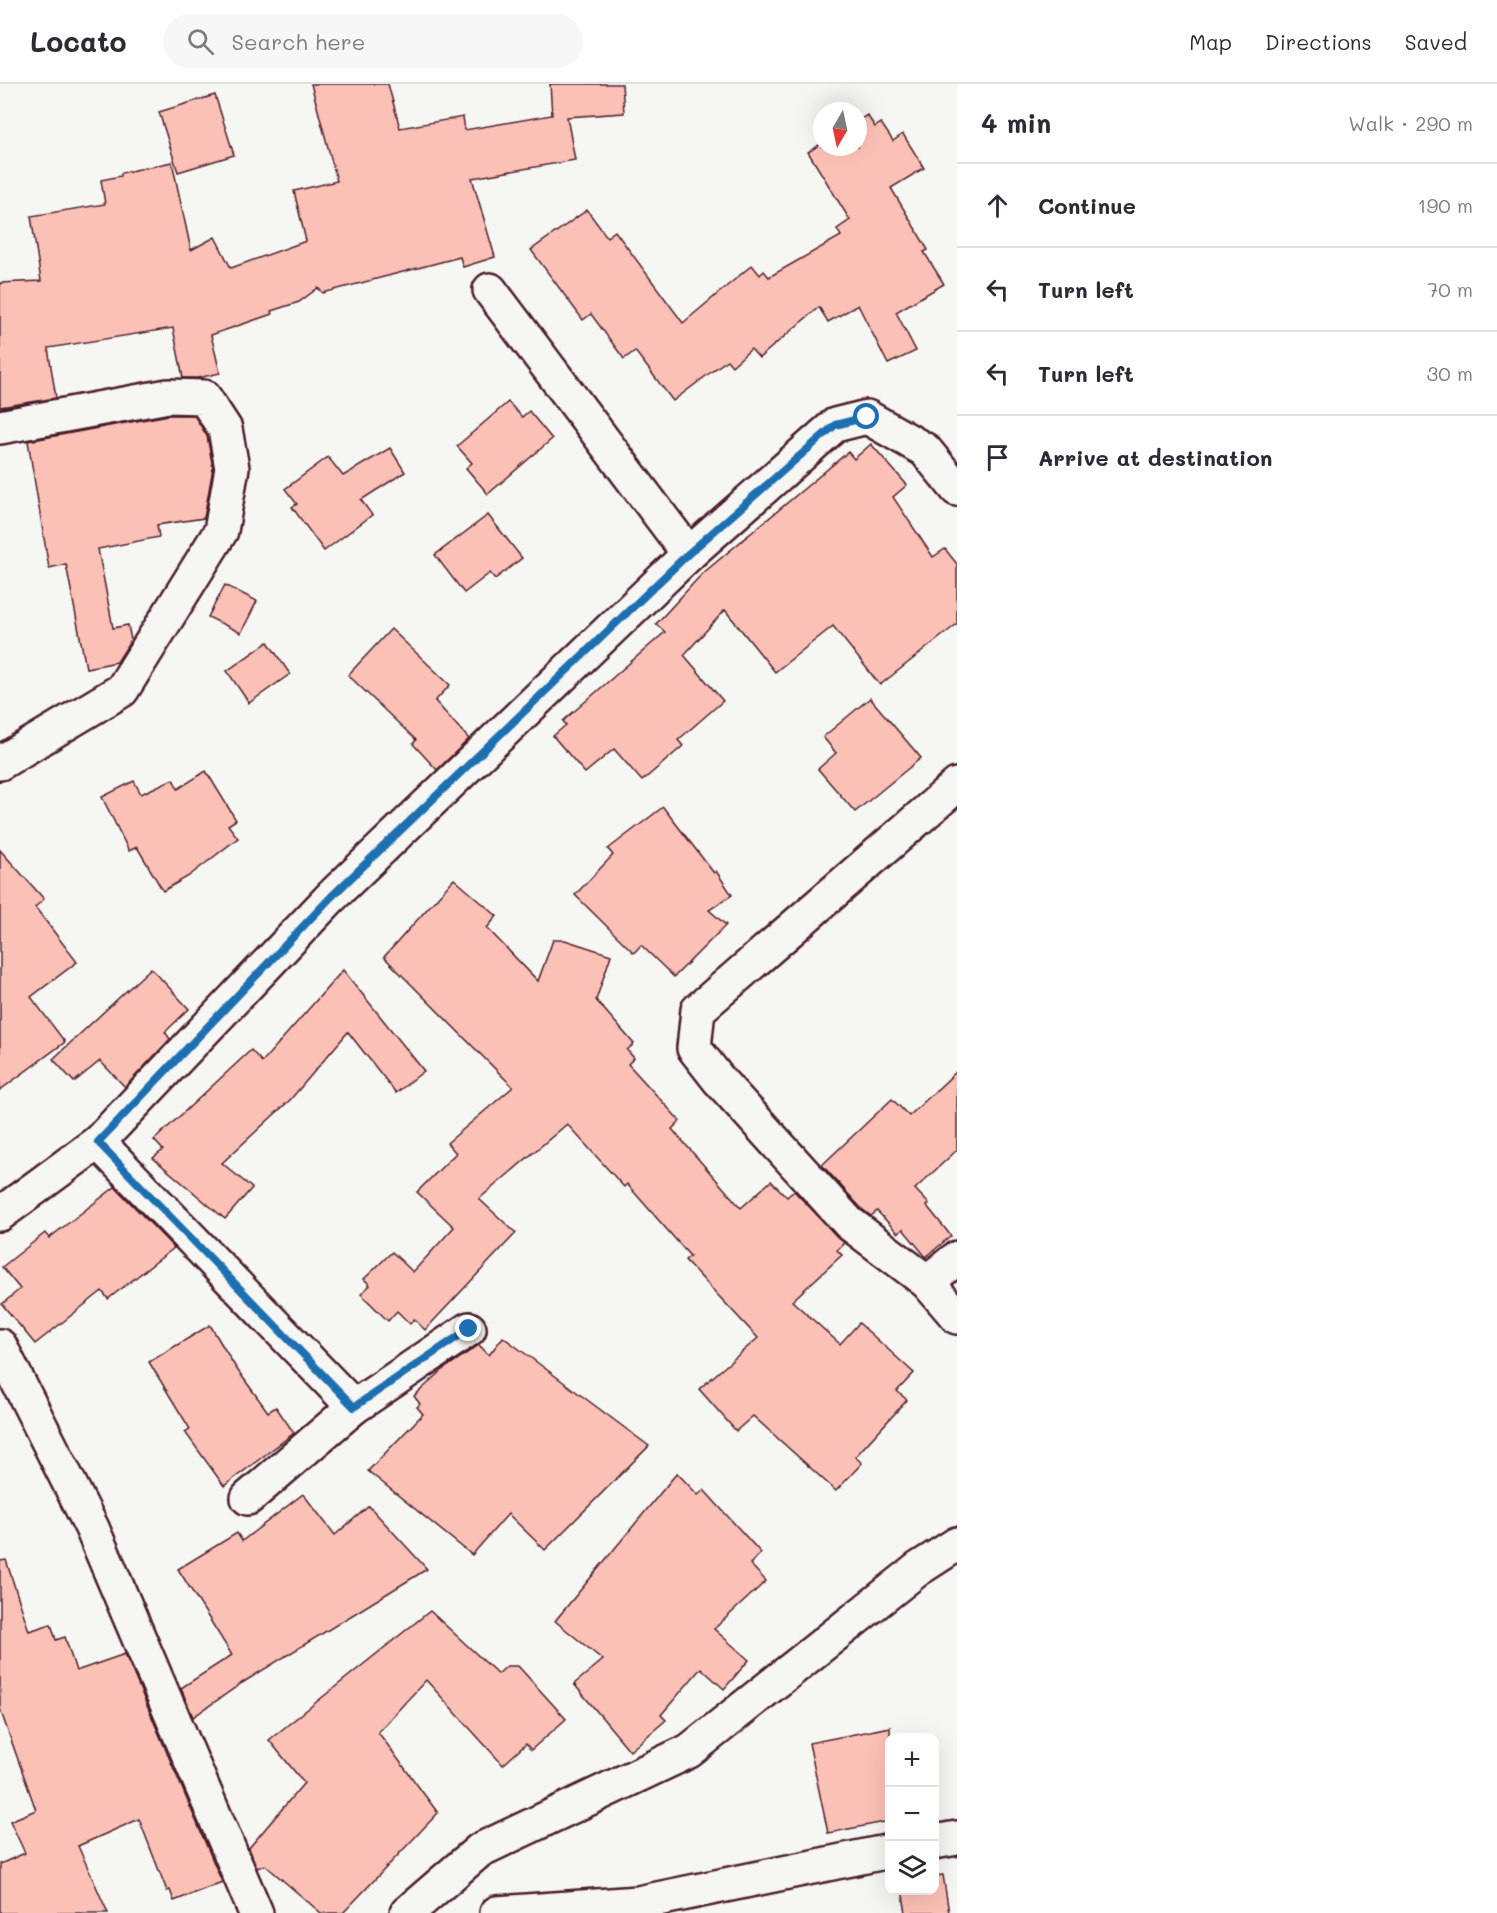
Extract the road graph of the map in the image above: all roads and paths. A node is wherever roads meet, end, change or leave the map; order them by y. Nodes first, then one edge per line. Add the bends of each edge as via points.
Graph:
1 (490, 290) dead end
2 (0, 427) edge
3 (957, 489) edge
4 (688, 554) junction
5 (0, 763) edge
6 (957, 785) edge
7 (98, 1142) junction
8 (0, 1214) edge
9 (957, 1258) edge
10 (927, 1281) junction
11 (957, 1317) edge
12 (469, 1329) dead end
13 (0, 1346) edge
14 (354, 1407) junction
15 (248, 1498) dead end
16 (957, 1544) edge
17 (957, 1838) edge
18 (939, 1841) edge
19 (885, 1852) edge
20 (256, 1913) edge
21 (407, 1913) edge
22 (497, 1913) edge

1 - 4 street
2 - 5 street via 168,396 204,397 225,429 232,468 221,531 122,690
3 - 4 street via 925,450 867,417 835,425
4 - 7 street via 331,897
6 - 10 street via 698,1010 694,1048 849,1223
7 - 8 street
7 - 14 street
9 - 10 street
10 - 11 street
12 - 14 street
13 - 20 street via 92,1528
14 - 15 street
16 - 21 street via 918,1569 689,1751 480,1850
17 - 18 street
19 - 22 street via 638,1903

